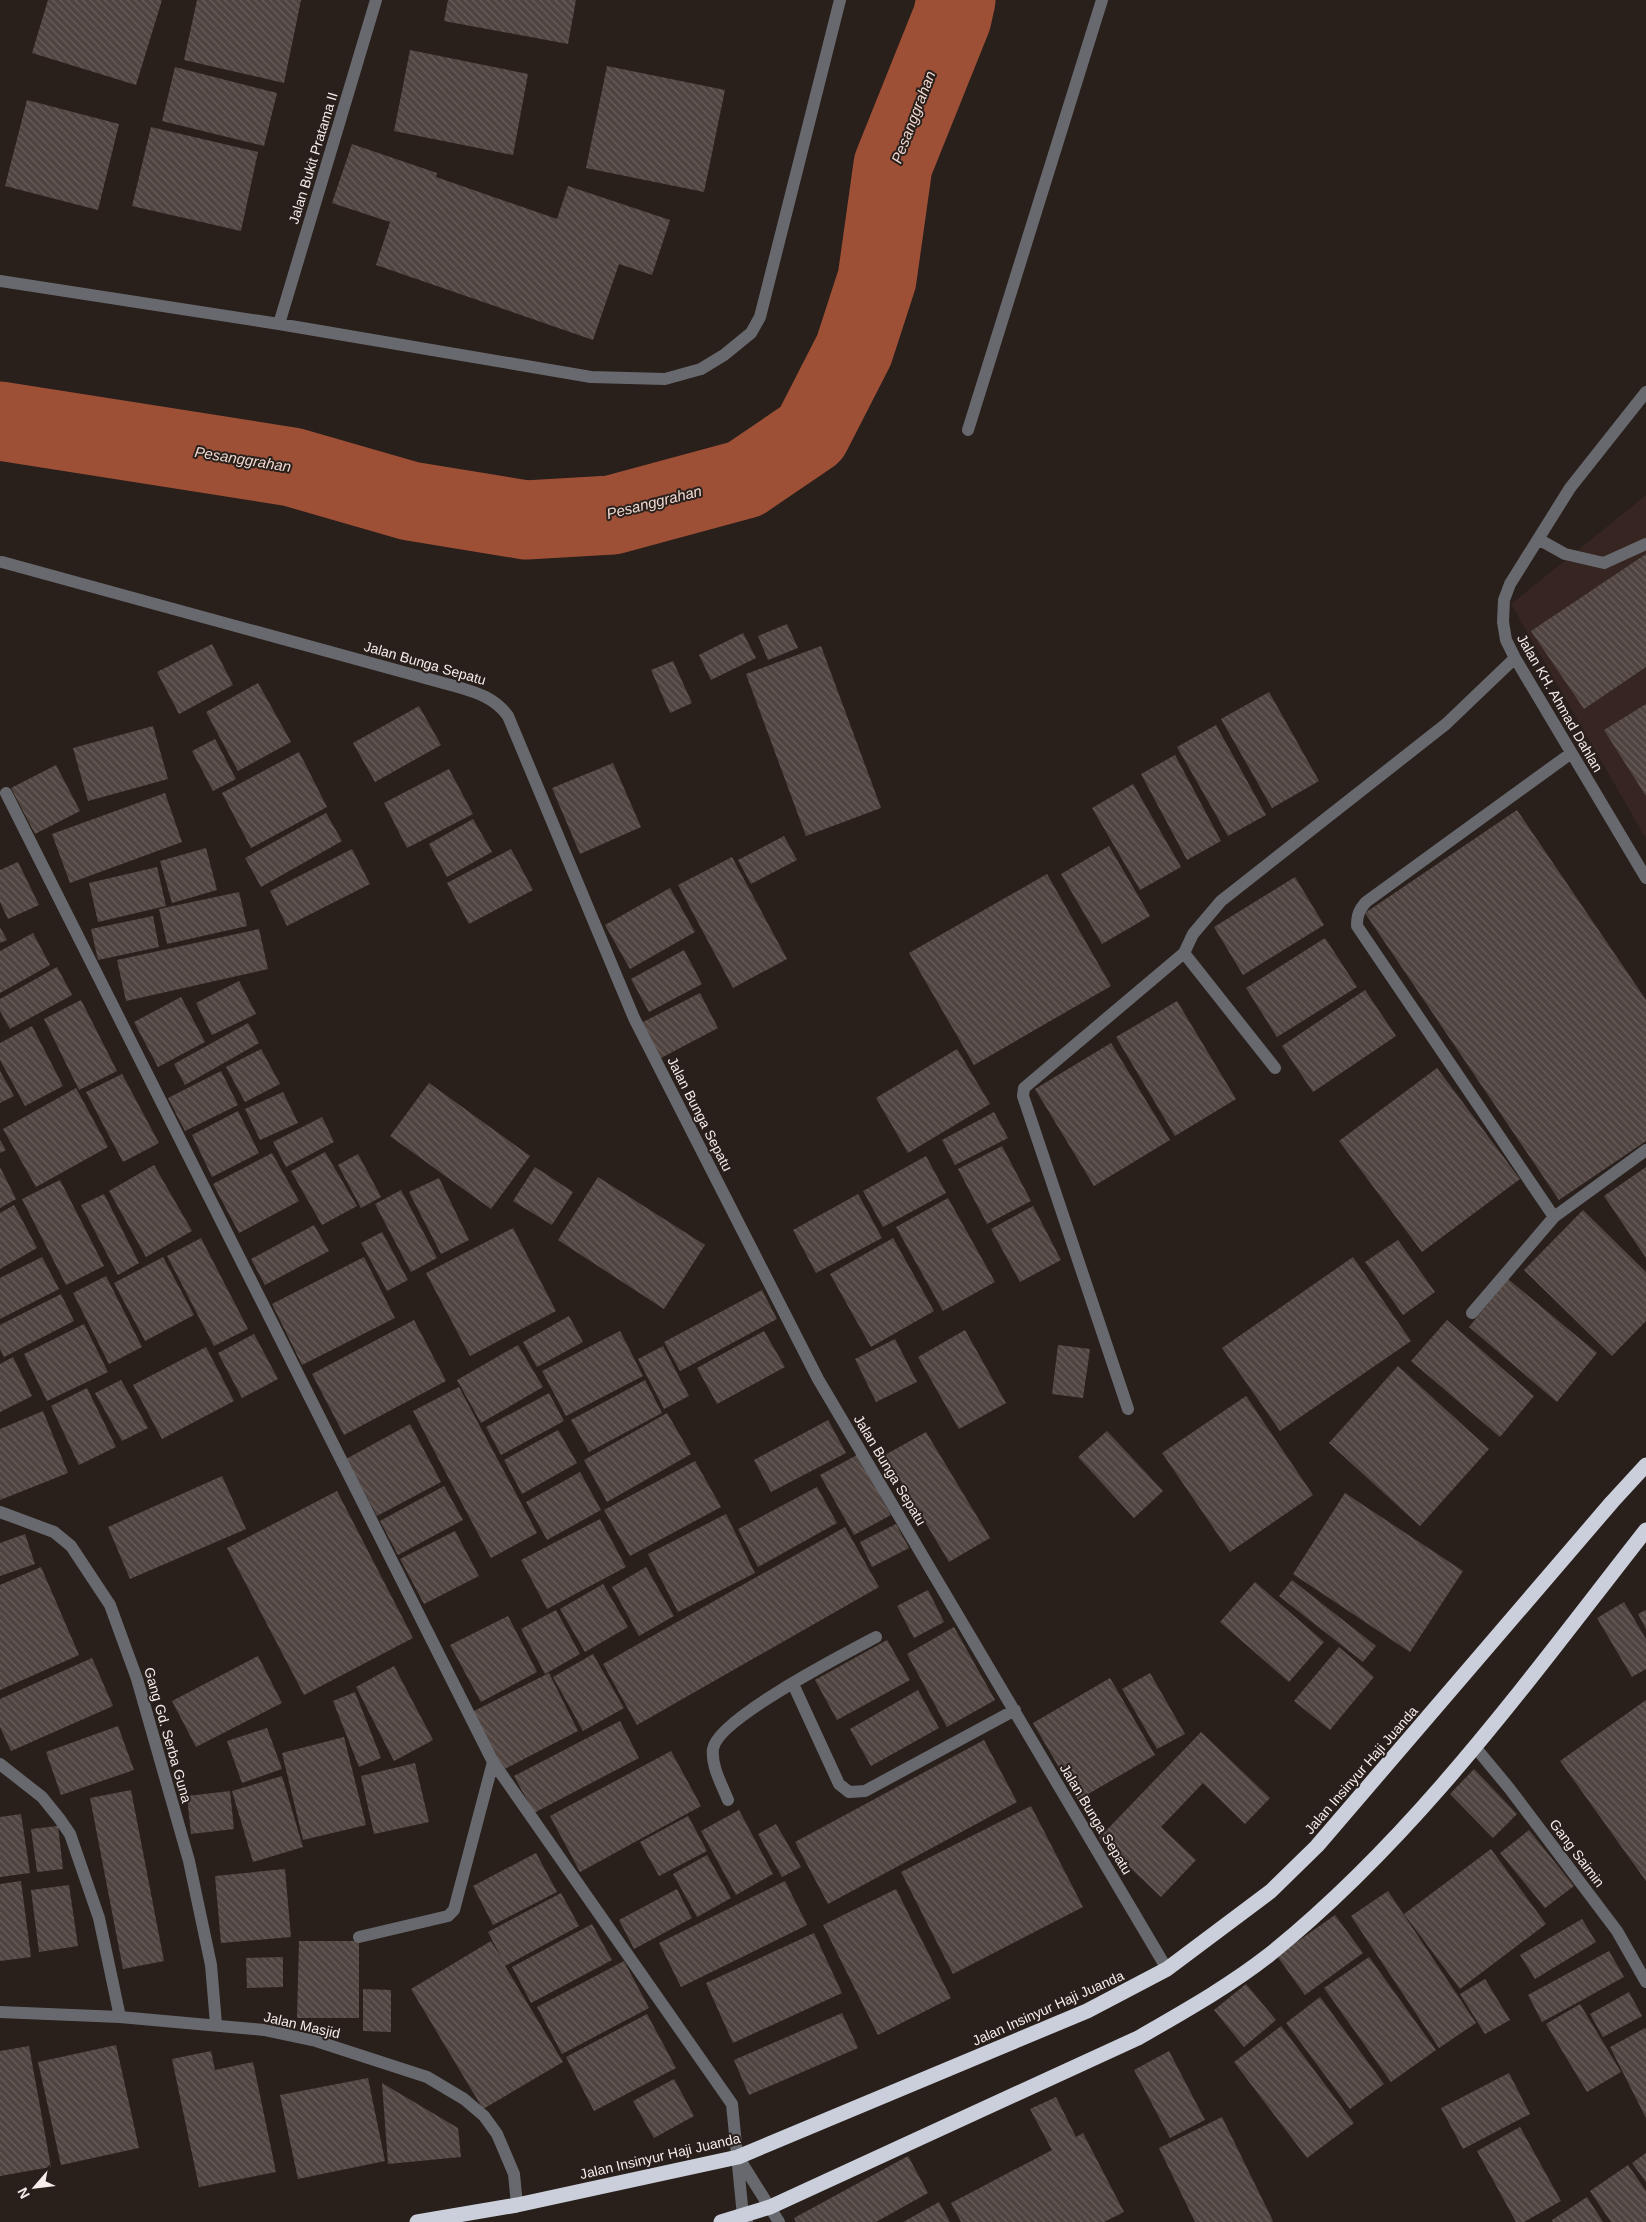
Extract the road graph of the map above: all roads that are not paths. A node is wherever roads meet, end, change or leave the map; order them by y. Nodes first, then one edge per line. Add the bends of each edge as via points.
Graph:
1 (376, 0) edge
2 (840, 0) edge
3 (1102, 0) edge
4 (0, 281) edge
5 (279, 324) junction
6 (1646, 392) edge
7 (968, 430) dead end
8 (1538, 540) junction
9 (1646, 544) edge
10 (2, 562) dead end
11 (1515, 658) junction
12 (1570, 754) junction
13 (6, 793) dead end
14 (1646, 878) edge
15 (1184, 953) junction
16 (1275, 1068) dead end
17 (1646, 1150) edge
18 (1554, 1217) junction
19 (1472, 1313) dead end
20 (1128, 1409) dead end
21 (1646, 1465) edge
22 (0, 1512) edge
23 (1646, 1530) edge
24 (876, 1637) dead end
25 (793, 1684) junction
26 (1015, 1710) junction
27 (1475, 1748) junction
28 (493, 1762) junction
29 (0, 1764) edge
30 (728, 1800) dead end
31 (359, 1938) dead end
32 (1167, 1969) junction
33 (1646, 1982) edge
34 (0, 2012) edge
35 (120, 2017) junction
36 (216, 2024) junction
37 (738, 2157) junction
38 (517, 2205) junction
39 (770, 2207) junction
40 (745, 2219) edge
41 (417, 2222) edge
42 (721, 2222) edge
43 (778, 2222) edge

1 - 5 street, Jalan Bukit Pratama II
2 - 5 street via 760,317 750,333 701,369 665,379 591,377
3 - 7 street
4 - 5 street
6 - 8 street, Jalan KH. Ahmad Dahlan via 1570,488
8 - 9 street via 1565,554 1604,563
8 - 11 street, Jalan KH. Ahmad Dahlan via 1510,584 1504,600 1506,640
10 - 26 street, Jalan Bunga Sepatu via 458,687 485,696 502,708 634,1018 813,1370
11 - 12 street, Jalan KH. Ahmad Dahlan
11 - 15 street via 1446,724 1220,901 1193,934
12 - 14 street, Jalan KH. Ahmad Dahlan
12 - 18 street via 1366,902 1357,917 1357,926
13 - 28 street
15 - 16 street
15 - 20 street via 1027,1084 1023,1096
17 - 18 street
18 - 19 street
21 - 32 highway, Jalan Insinyur Haji Juanda via 1317,1846 1271,1891
22 - 36 street, Gang Gd. Serba Guna via 54,1532 71,1546 110,1605 140,1687 189,1860 211,1965
23 - 27 highway
24 - 25 street
25 - 26 street via 839,1784 849,1792 865,1791
25 - 30 street via 738,1719 717,1738 713,1748 714,1763
26 - 32 street, Jalan Bunga Sepatu
27 - 33 street, Gang Saimin via 1617,1931
27 - 39 highway via 1350,1884 1300,1929 1234,1980 1138,2038
28 - 31 street via 454,1910 448,1916
28 - 37 street via 732,2104
29 - 35 street via 42,1797 70,1834 100,1918
32 - 37 highway, Jalan Insinyur Haji Juanda via 1087,2011
34 - 35 street, Jalan Masjid
35 - 36 street, Jalan Masjid
36 - 38 street, Jalan Masjid via 316,2041 442,2084 484,2116 497,2134 514,2174
37 - 38 highway, Jalan Insinyur Haji Juanda
37 - 39 street
37 - 40 street
38 - 41 highway, Jalan Insinyur Haji Juanda
39 - 40 highway
39 - 43 street
40 - 42 highway

